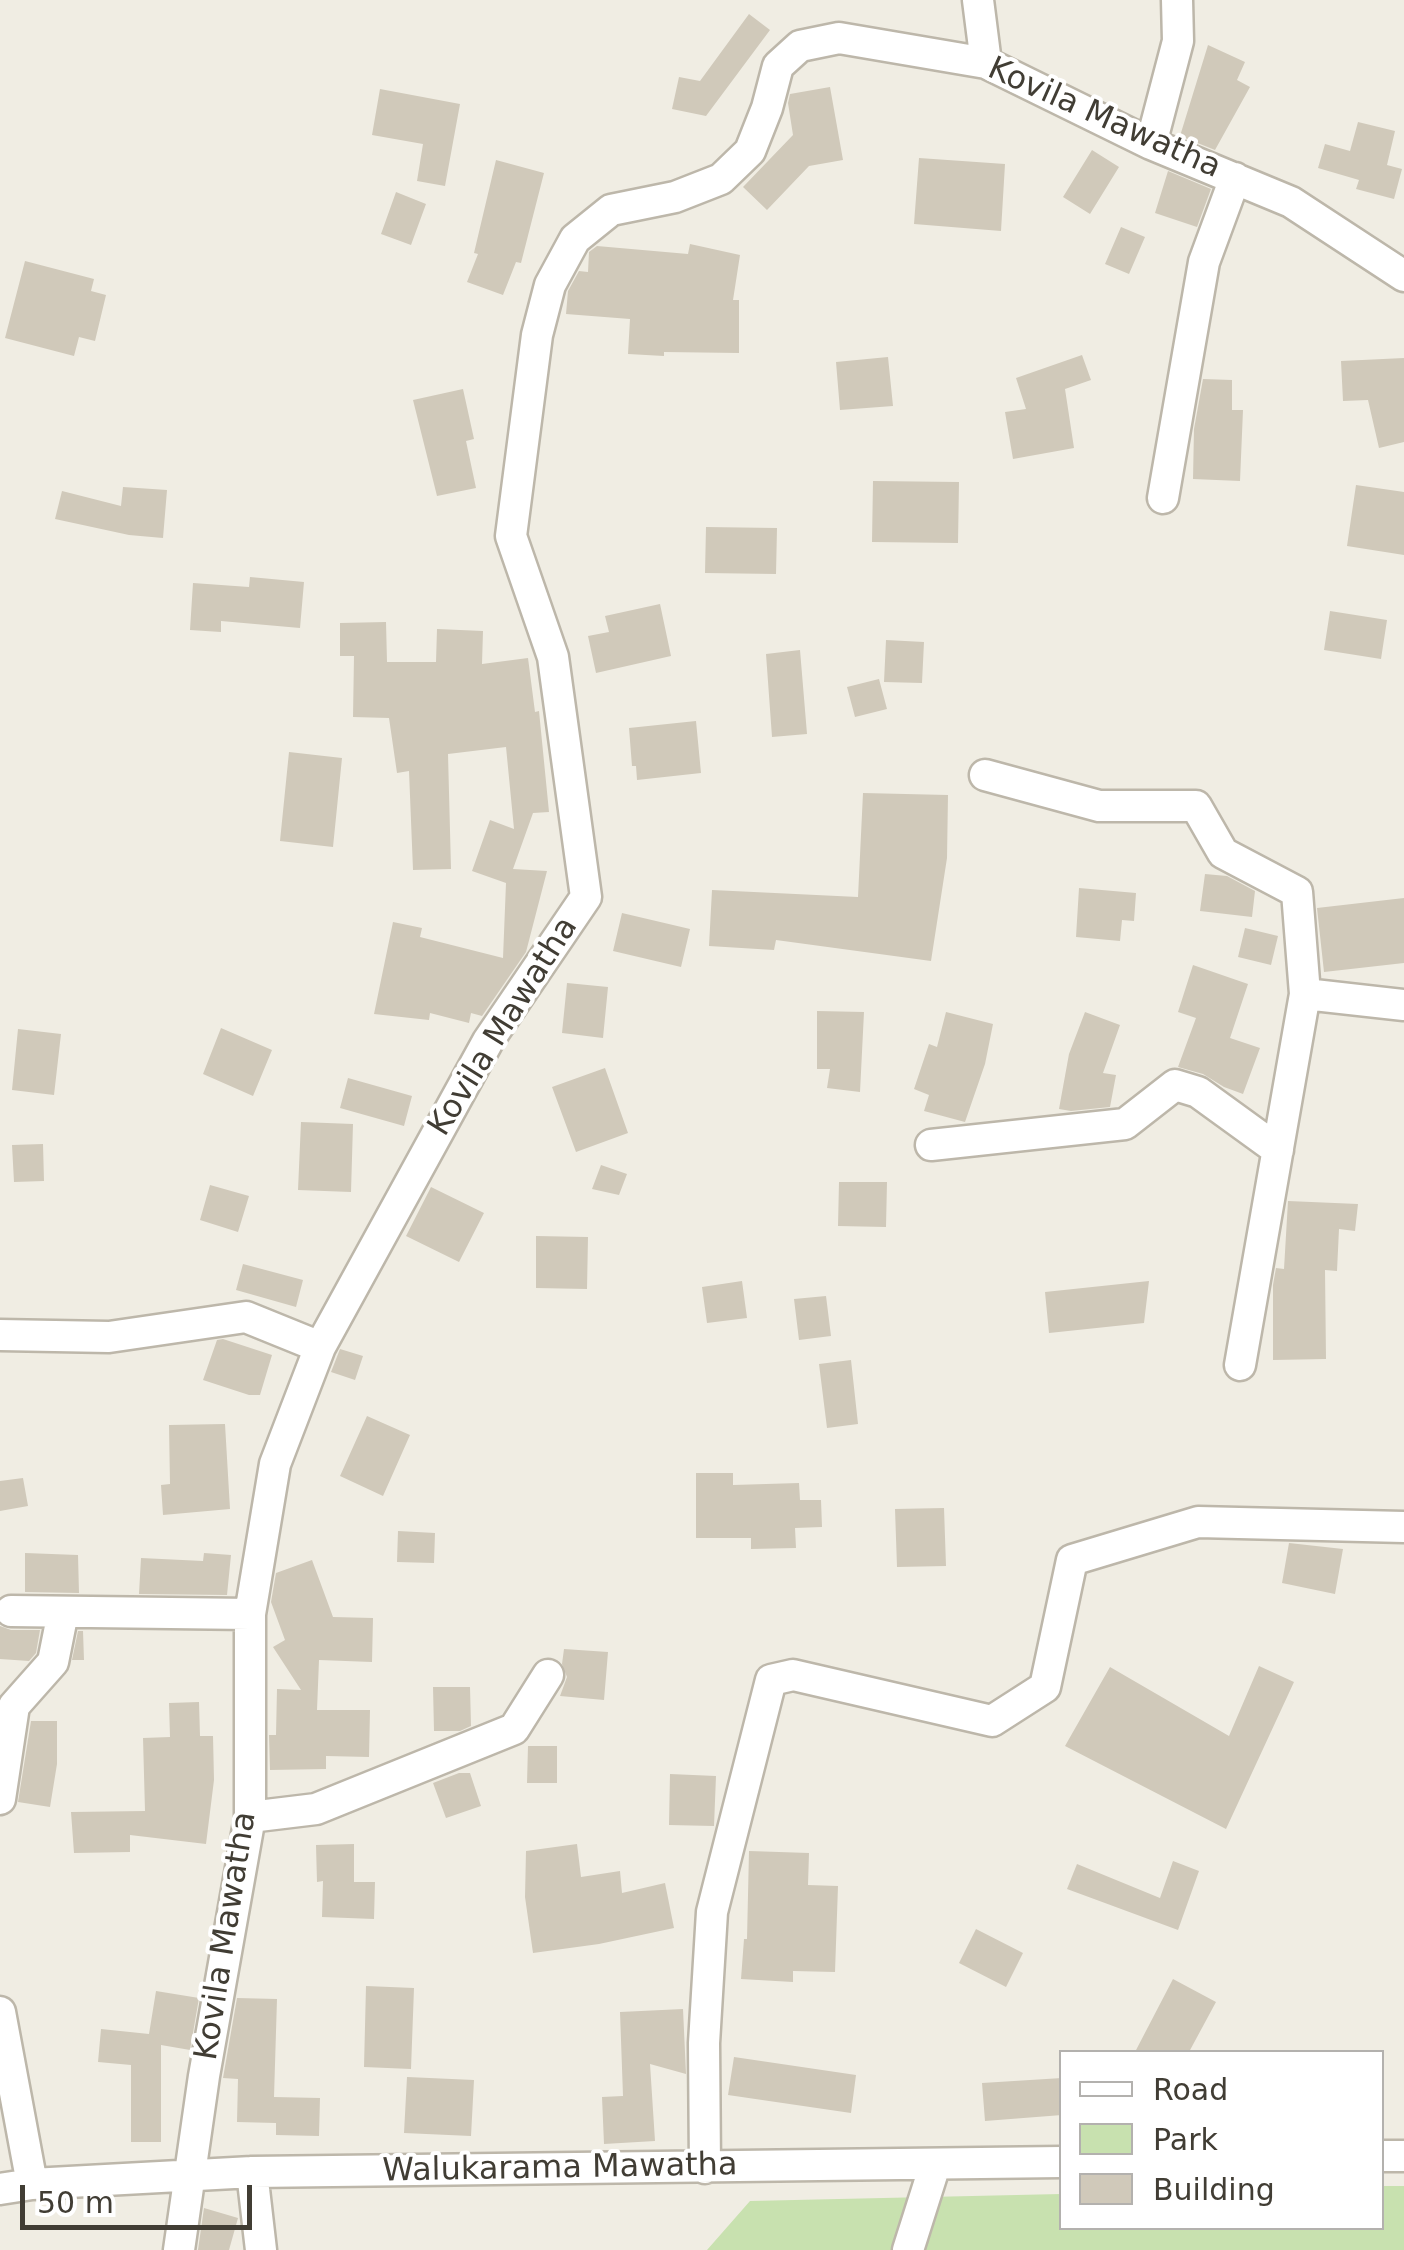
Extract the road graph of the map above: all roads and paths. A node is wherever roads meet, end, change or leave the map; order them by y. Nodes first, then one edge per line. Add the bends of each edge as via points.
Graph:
1 (978, 0) edge
2 (1177, 0) edge
3 (986, 63) junction
4 (1151, 144) junction
5 (1235, 178) junction
6 (1404, 276) edge
7 (1163, 498) dead end
8 (986, 774) dead end
9 (1306, 994) junction
10 (1404, 1005) edge
11 (931, 1145) dead end
12 (1278, 1150) junction
13 (0, 1335) edge
14 (320, 1348) junction
15 (1240, 1364) dead end
16 (1404, 1527) edge
17 (11, 1610) dead end
18 (63, 1612) junction
19 (250, 1614) junction
20 (548, 1675) dead end
21 (0, 1798) edge
22 (250, 1818) junction
23 (0, 2012) edge
24 (1059, 2162) edge
25 (935, 2165) junction
26 (705, 2168) junction
27 (252, 2172) junction
28 (190, 2174) junction
29 (32, 2184) junction
30 (0, 2188) edge
31 (179, 2250) edge
32 (261, 2250) edge
33 (908, 2250) edge

1 - 3 street
2 - 4 street via 1178,41
3 - 4 street, Kovila Mawatha
3 - 14 street, Kovila Mawatha via 839,38 800,46 778,66 750,151 722,179 612,210 576,238 550,286 537,335 511,536 553,658 586,897 488,1041
4 - 5 street, Kovila Mawatha
5 - 6 street, Kovila Mawatha via 1291,202
5 - 7 street via 1204,262
8 - 9 street via 1099,806 1196,806 1222,853 1298,892
9 - 10 street
9 - 12 street
11 - 12 street via 1125,1124 1175,1085 1198,1092
12 - 15 street
13 - 14 street via 109,1336 246,1317
14 - 19 street, Kovila Mawatha via 275,1464
16 - 26 street via 1198,1522 1072,1560 1045,1687 992,1721 793,1675 771,1680 712,1912
17 - 18 street
18 - 19 street
18 - 21 street via 52,1662 14,1706
19 - 22 street, Kovila Mawatha
20 - 22 street via 514,1729 316,1809
22 - 28 street, Kovila Mawatha
23 - 29 street
24 - 25 street, Walukarama Mawatha
25 - 26 street, Walukarama Mawatha
25 - 33 street
26 - 27 street, Walukarama Mawatha
27 - 28 street, Walukarama Mawatha
27 - 32 street
28 - 29 street, Walukarama Mawatha
28 - 31 street, Kovila Mawatha
29 - 30 street, Walukarama Mawatha

